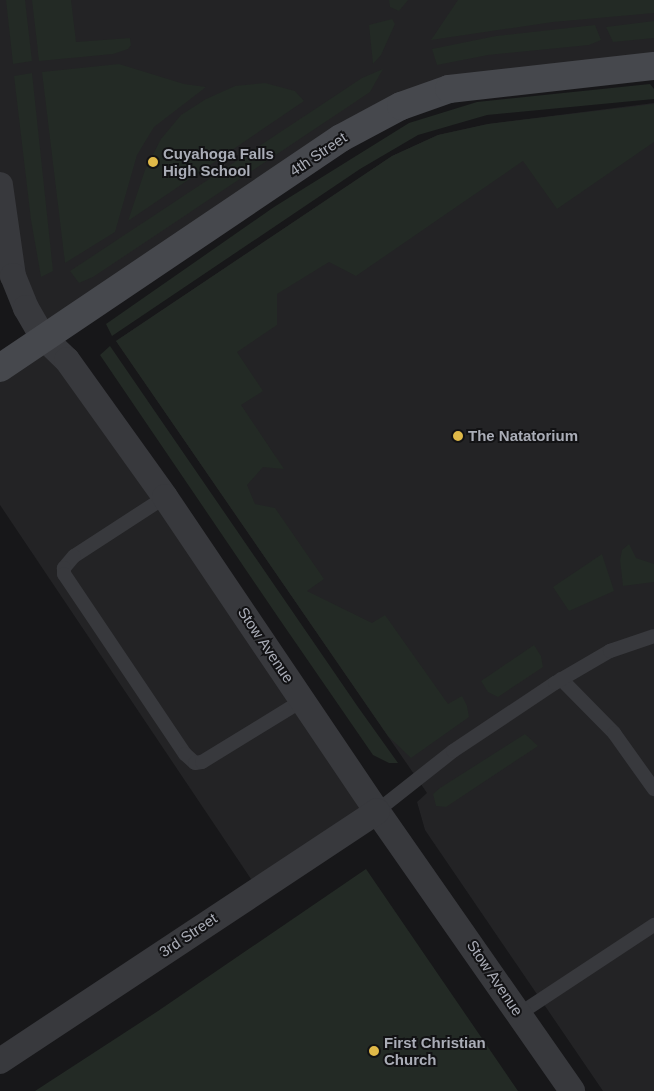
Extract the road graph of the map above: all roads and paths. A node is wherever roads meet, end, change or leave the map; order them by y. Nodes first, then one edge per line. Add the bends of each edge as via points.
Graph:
1 (654, 66) edge
2 (0, 185) edge
3 (43, 337) junction
4 (0, 368) edge
5 (165, 497) junction
6 (654, 636) edge
7 (561, 679) junction
8 (303, 700) junction
9 (654, 789) edge
10 (376, 811) junction
11 (654, 925) edge
12 (519, 1014) junction
13 (0, 1061) edge
14 (572, 1091) edge

1 - 3 street, 4th Street via 449,89 401,106 341,138
2 - 3 street, Stow Avenue via 12,276
3 - 4 street, 4th Street
3 - 5 street, Stow Avenue via 67,360
5 - 8 street, Stow Avenue
5 - 8 lane via 74,556 64,568 67,579 169,730 189,759 202,762
6 - 7 lane via 610,651
7 - 9 lane via 614,733
7 - 10 lane via 453,751
8 - 10 street, Stow Avenue
10 - 12 street, Stow Avenue
10 - 13 street, 3rd Street
11 - 12 lane
12 - 14 street, Stow Avenue

